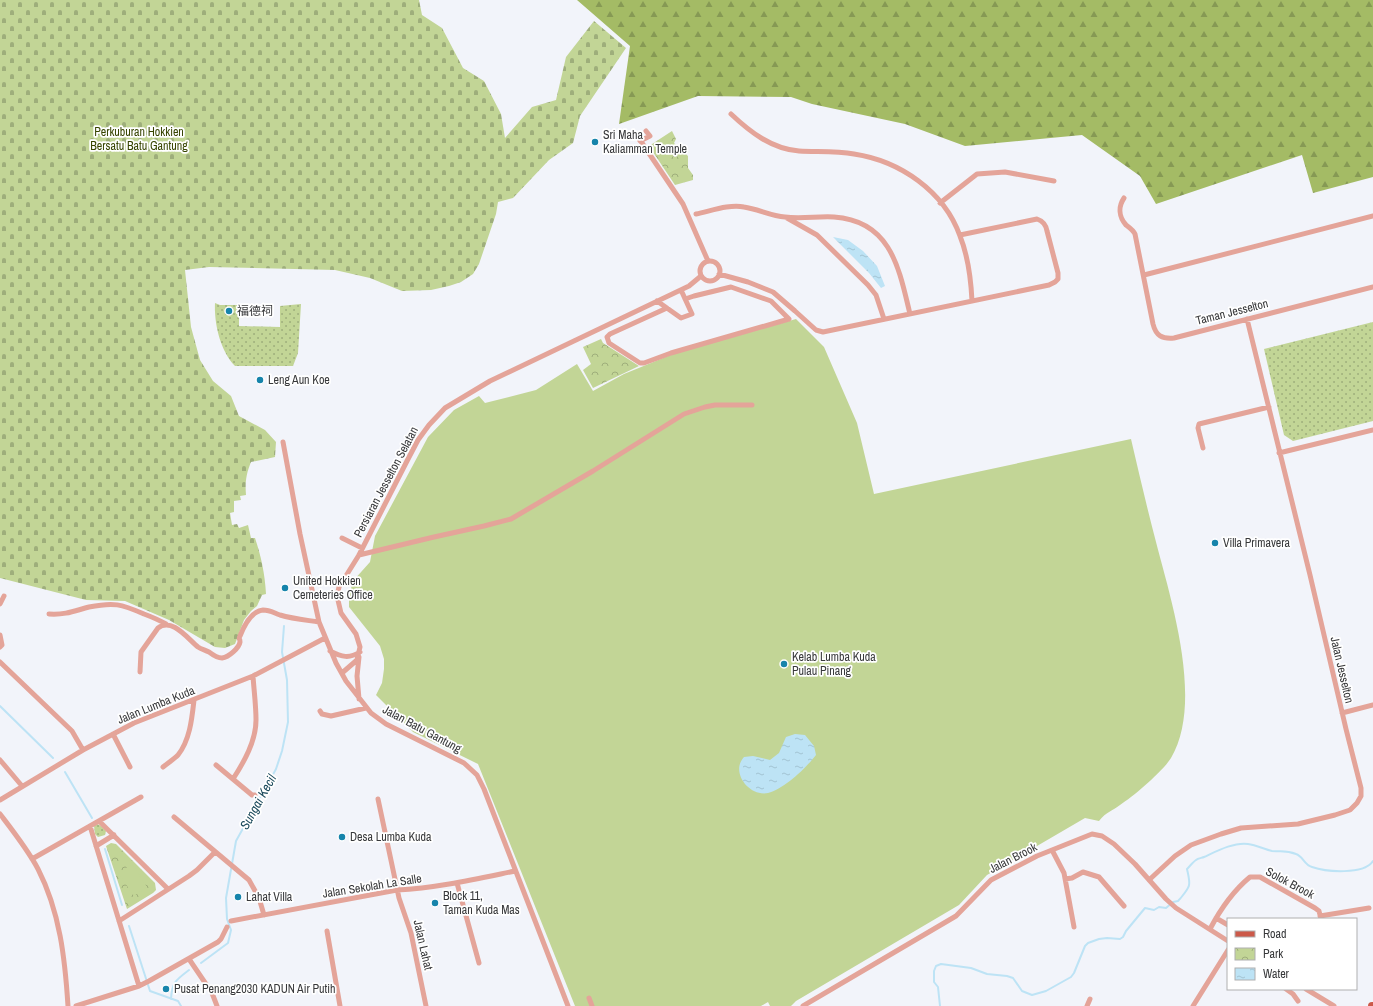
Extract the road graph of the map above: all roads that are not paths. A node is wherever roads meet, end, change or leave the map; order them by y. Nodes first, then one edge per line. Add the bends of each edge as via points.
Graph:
1 (731, 114) dead end
2 (646, 131) dead end
3 (1054, 181) dead end
4 (1124, 198) dead end
5 (940, 203) junction
6 (696, 214) dead end
7 (1373, 216) edge
8 (786, 217) junction
9 (960, 235) junction
10 (708, 261) junction
11 (719, 274) junction
12 (1144, 275) junction
13 (701, 276) junction
14 (1373, 287) edge
15 (681, 290) junction
16 (685, 299) junction
17 (657, 301) junction
18 (972, 301) junction
19 (667, 308) junction
20 (910, 314) junction
21 (1247, 318) junction
22 (884, 319) junction
23 (752, 406) dead end
24 (1269, 407) junction
25 (1373, 430) edge
26 (283, 442) dead end
27 (1203, 448) dead end
28 (1279, 453) junction
29 (342, 538) dead end
30 (362, 548) junction
31 (359, 555) junction
32 (4, 596) dead end
33 (0, 604) edge
34 (49, 614) dead end
35 (319, 622) junction
36 (166, 624) junction
37 (0, 635) edge
38 (324, 638) junction
39 (0, 647) edge
40 (330, 651) junction
41 (359, 654) junction
42 (0, 662) edge
43 (140, 672) dead end
44 (342, 673) junction
45 (253, 676) junction
46 (359, 699) junction
47 (194, 700) junction
48 (1373, 705) edge
49 (366, 708) junction
50 (320, 711) dead end
51 (1342, 713) junction
52 (113, 734) junction
53 (83, 750) junction
54 (0, 760) edge
55 (216, 765) dead end
56 (130, 767) dead end
57 (163, 767) dead end
58 (233, 780) junction
59 (22, 786) junction
60 (255, 795) dead end
61 (141, 797) dead end
62 (378, 799) dead end
63 (0, 800) edge
64 (0, 814) edge
65 (174, 817) dead end
66 (99, 821) junction
67 (90, 826) junction
68 (114, 835) junction
69 (96, 846) junction
70 (1052, 850) junction
71 (215, 852) junction
72 (32, 859) junction
73 (516, 871) junction
74 (1065, 879) junction
75 (1149, 880) junction
76 (457, 883) junction
77 (168, 889) junction
78 (397, 890) junction
79 (1124, 906) dead end
80 (1369, 908) dead end
81 (264, 915) junction
82 (1321, 917) edge
83 (1216, 918) junction
84 (119, 921) junction
85 (231, 921) dead end
86 (1227, 924) edge
87 (227, 927) dead end
88 (1074, 927) dead end
89 (1210, 929) junction
90 (328, 931) dead end
91 (1227, 940) edge
92 (1227, 953) edge
93 (189, 959) junction
94 (479, 963) dead end
95 (139, 986) junction
96 (1287, 990) edge
97 (1308, 990) edge
98 (589, 998) dead end
99 (1090, 999) dead end
100 (1298, 1001) dead end
101 (68, 1006) edge
102 (76, 1006) edge
103 (217, 1006) edge
104 (340, 1006) edge
105 (426, 1006) edge
106 (568, 1006) edge
107 (592, 1006) edge
108 (803, 1006) edge
109 (1087, 1006) edge
110 (1193, 1006) edge
111 (1334, 1006) edge

1 - 5 street via 744,127 776,146 798,151 854,154 893,165 928,189
2 - 10 street via 650,136 639,139 683,204
3 - 5 street via 1005,172 977,174
4 - 12 street, Taman Jesselton via 1120,204 1120,211 1125,223 1135,234
5 - 9 street
6 - 8 street via 743,206
7 - 12 street
8 - 20 street via 836,217 871,229 895,258
8 - 22 street via 817,235 868,285 876,295
9 - 18 street
9 - 18 street via 1040,220 1046,225 1058,273 1058,279 1052,284
10 - 11 street via 717,265
10 - 13 street via 701,267
11 - 13 street via 709,281
11 - 22 street via 773,292 819,332
12 - 21 street, Taman Jesselton via 1153,324 1155,330 1165,339
13 - 15 street, Persiaran Jesselton Selatan
14 - 21 street, Taman Jesselton
15 - 16 street
15 - 17 street, Persiaran Jesselton Selatan
16 - 19 street via 692,314 681,318
16 - 19 street via 731,287 771,301 789,319 671,352 644,363 609,343 607,337 610,334
17 - 19 street
17 - 30 street, Persiaran Jesselton Selatan via 490,381 445,408 418,440
18 - 20 street
20 - 22 street
21 - 24 street, Jalan Jesselton
23 - 31 street via 705,406 684,414 511,519
24 - 27 street via 1199,424
24 - 28 street, Jalan Jesselton
25 - 28 street
26 - 35 street, Jalan Batu Gantung
28 - 51 street, Jalan Jesselton
29 - 30 street
30 - 31 street, Persiaran Jesselton Selatan
31 - 41 street, Persiaran Jesselton Selatan via 339,587 337,596 341,613 356,634
32 - 33 street
34 - 36 street via 70,613 98,605 114,604 136,609
35 - 36 street via 261,610 249,618 239,637 238,646 224,658 218,658 199,648 181,632
35 - 38 street, Jalan Batu Gantung
36 - 43 street via 158,628 142,652
37 - 39 street
38 - 40 street, Jalan Batu Gantung
38 - 45 street, Jalan Lumba Kuda
40 - 41 street via 346,657
40 - 44 street, Jalan Batu Gantung
41 - 44 street via 354,663
41 - 46 street, Persiaran Jesselton Selatan
42 - 53 street via 72,732
44 - 46 street, Jalan Batu Gantung
45 - 47 street, Jalan Lumba Kuda
45 - 58 street via 256,726 248,753
46 - 49 street, Jalan Batu Gantung
47 - 52 street, Jalan Lumba Kuda via 134,723
47 - 57 street via 189,731 182,747
48 - 51 street
49 - 50 street via 331,716
49 - 73 street, Jalan Batu Gantung via 386,724 464,763 477,775
51 - 75 street, Jalan Jesselton via 1362,788 1361,796 1350,810 1298,824 1241,828 1215,836 1191,845
52 - 53 street, Jalan Lumba Kuda
52 - 56 street
53 - 59 street, Jalan Lumba Kuda
54 - 59 street
55 - 58 street
58 - 60 street
59 - 63 street, Jalan Lumba Kuda
61 - 66 street
62 - 78 street, Jalan Lahat
64 - 72 street
65 - 71 street
66 - 67 street
66 - 68 street
67 - 69 street
67 - 72 street
68 - 69 street
68 - 77 street
69 - 84 street
70 - 74 street
70 - 75 street, Jalan Brook via 1092,834 1102,836 1114,844
70 - 108 street, Jalan Brook via 991,880 956,916
71 - 77 street via 197,870
71 - 81 street via 249,880
72 - 101 street via 39,870 56,914 63,945
73 - 76 street, Jalan Sekolah La Salle
73 - 106 street, Jalan Batu Gantung
74 - 79 street via 1083,872 1096,875
74 - 88 street
75 - 89 street, Jalan Brook via 1176,908
76 - 78 street, Jalan Sekolah La Salle
76 - 94 street
77 - 84 street
78 - 81 street, Jalan Sekolah La Salle
78 - 105 street, Jalan Lahat via 411,934
80 - 82 street, Solok Brook
81 - 85 street, Jalan Sekolah La Salle
82 - 83 street, Solok Brook via 1316,908 1260,877 1250,877 1237,889
83 - 86 street
83 - 89 street, Solok Brook
84 - 95 street
87 - 93 street via 218,942
89 - 91 street, Jalan Brook
90 - 104 street
92 - 110 street
93 - 95 street
93 - 103 street via 212,993
95 - 102 street
96 - 100 street
97 - 111 street
98 - 107 street
99 - 109 street

